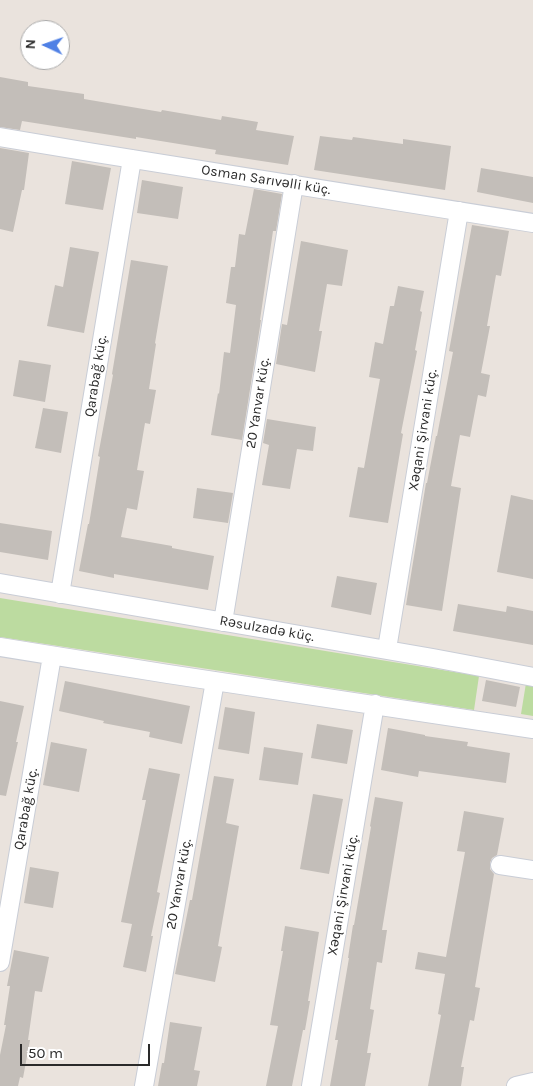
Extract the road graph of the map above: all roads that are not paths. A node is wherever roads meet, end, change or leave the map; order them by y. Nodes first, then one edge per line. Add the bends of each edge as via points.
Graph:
1 (0, 137) edge
2 (132, 159) junction
3 (294, 184) junction
4 (459, 211) junction
5 (533, 222) edge
6 (0, 583) edge
7 (60, 594) junction
8 (223, 622) junction
9 (0, 647) edge
10 (387, 650) junction
11 (52, 656) junction
12 (533, 677) edge
13 (215, 681) junction
14 (375, 704) junction
15 (533, 729) edge
16 (500, 865) dead end
17 (533, 870) edge
18 (0, 962) edge
19 (533, 1082) edge
20 (144, 1086) edge
21 (311, 1086) edge
22 (516, 1086) edge

1 - 2 street, Osman Sarıvəlli küç.
2 - 3 street, Osman Sarıvəlli küç.
2 - 7 street, Qarabağ küç.
3 - 4 street, Osman Sarıvəlli küç.
3 - 8 street, 20 Yanvar küç.
4 - 5 street, Osman Sarıvəlli küç.
4 - 10 street, Xəqani Şirvani küç.
6 - 7 street, Rəsulzadə küç.
7 - 8 street, Rəsulzadə küç.
8 - 10 street, Rəsulzadə küç.
9 - 11 street
10 - 12 street, Rəsulzadə küç.
11 - 13 street
11 - 18 street, Qarabağ küç.
13 - 14 street
13 - 20 street, 20 Yanvar küç.
14 - 15 street
14 - 21 street, Xəqani Şirvani küç.
16 - 17 street
19 - 22 street

